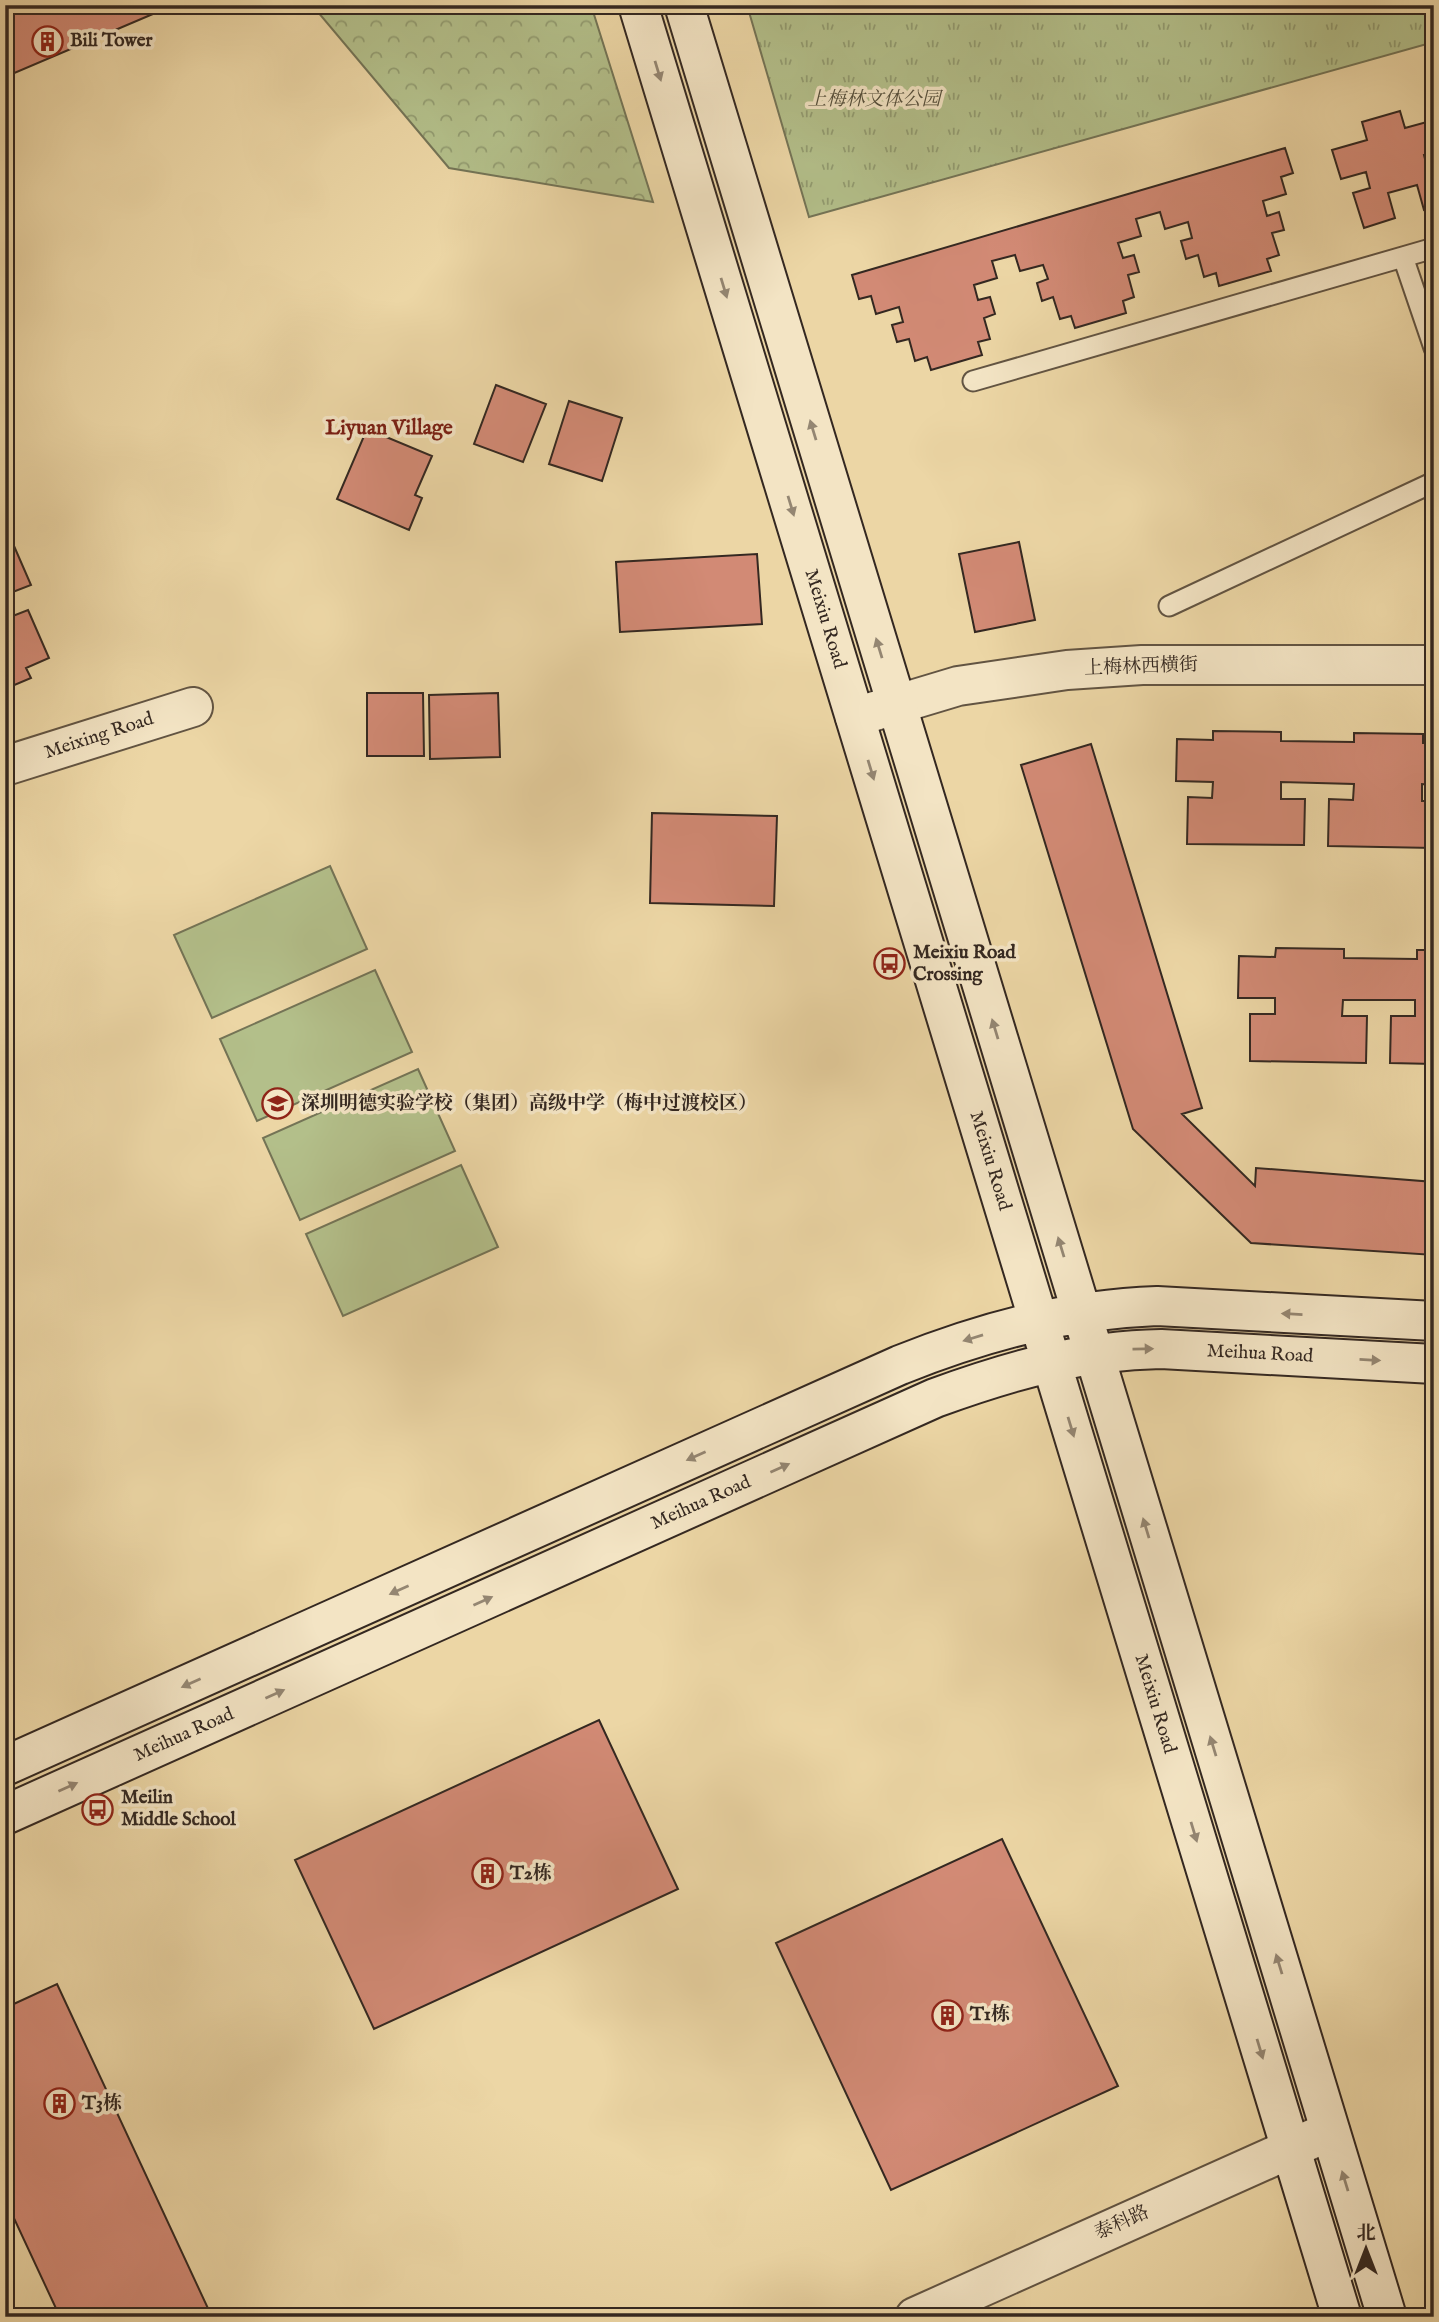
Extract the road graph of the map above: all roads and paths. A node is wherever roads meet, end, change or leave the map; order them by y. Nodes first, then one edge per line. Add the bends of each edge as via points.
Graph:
1 (638, 5) edge
2 (684, 5) edge
3 (1434, 248) edge
4 (1403, 257) junction
5 (1434, 348) edge
6 (973, 381) dead end
7 (1434, 482) edge
8 (1169, 606) dead end
9 (1434, 665) edge
10 (896, 704) junction
11 (193, 707) dead end
12 (855, 717) junction
13 (5, 766) edge
14 (1081, 1312) junction
15 (1038, 1320) junction
16 (1434, 1321) edge
17 (1093, 1353) junction
18 (1051, 1361) junction
19 (1434, 1364) edge
20 (5, 1766) edge
21 (5, 1815) edge
22 (1330, 2131) junction
23 (1290, 2148) junction
24 (915, 2317) edge
25 (1342, 2317) edge
26 (1387, 2317) edge

1 -> 12 street, Meixiu Road
10 -> 2 street
3 - 4 lane
4 - 5 lane
4 - 6 lane
7 - 8 lane
9 - 10 street, 上梅林西横街 via 1142,665 1067,670 958,687
10 - 12 street, 上梅林西横街
14 -> 10 street
11 - 13 street, Meixing Road
12 -> 15 street, Meixiu Road
14 - 15 street
16 -> 14 street via 1157,1306
14 - 17 street
15 - 18 street, Meixiu Road
15 -> 20 street via 900,1365
17 - 18 street, Meihua Road
17 -> 19 street, Meihua Road via 1161,1349
22 -> 17 street
21 -> 18 street, Meihua Road via 935,1398
18 -> 23 street, Meixiu Road
22 - 23 street, 泰科路
26 -> 22 street
23 - 24 street, 泰科路
23 - 25 street, Meixiu Road

